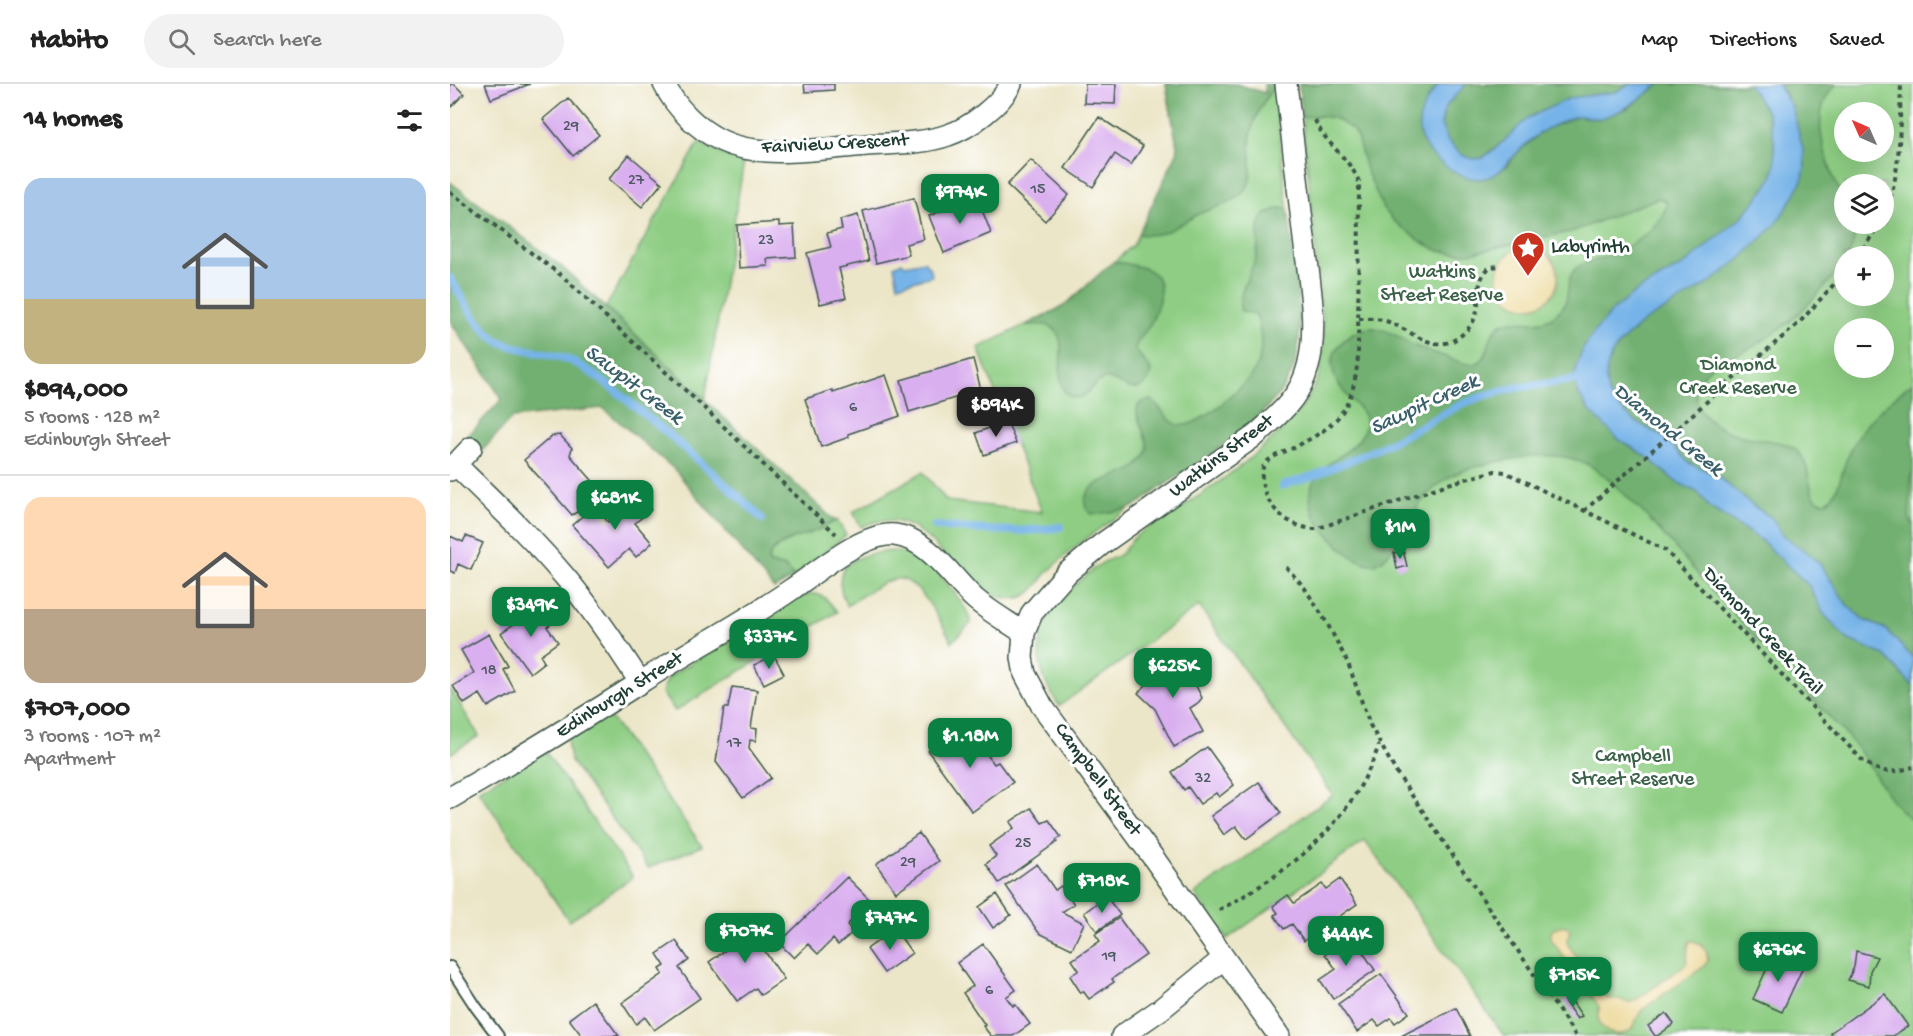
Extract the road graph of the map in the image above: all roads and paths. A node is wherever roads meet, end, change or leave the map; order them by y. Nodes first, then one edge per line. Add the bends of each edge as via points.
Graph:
1 (664, 84) edge
2 (1011, 84) edge
3 (1286, 84) edge
4 (1901, 84) edge
5 (1313, 114) dead end
6 (1894, 180) edge
7 (450, 192) edge
8 (1500, 266) dead end
9 (1834, 284) edge
10 (1359, 319) junction
11 (471, 448) dead end
12 (453, 467) edge
13 (1584, 511) junction
14 (852, 548) junction
15 (1286, 567) dead end
16 (1024, 633) junction
17 (640, 682) junction
18 (1379, 744) junction
19 (1913, 767) edge
20 (450, 798) edge
21 (1219, 910) dead end
22 (1224, 958) junction
23 (450, 967) edge
24 (498, 1036) edge
25 (1122, 1036) edge
26 (1280, 1036) edge
27 (1576, 1036) edge

1 - 2 street, Fairview Crescent via 684,113 702,129 723,141 777,151 923,141 949,135 993,107
3 - 16 street, Watkins Street via 1310,296 1311,355 1305,377 1279,415 1256,435 1067,573 1036,607
4 - 6 path
5 - 10 path via 1316,124 1359,182
7 - 14 path via 562,276
8 - 10 path via 1490,267 1482,276 1478,315 1463,334 1448,343 1424,341 1380,320
9 - 13 path via 1799,323
10 - 13 path, Diamond Creek Trail via 1357,372 1350,399 1341,414 1321,433 1269,461 1262,471 1268,501 1281,516 1307,529 1325,527 1495,471 1515,476
11 - 12 street
12 - 17 street via 510,518 566,578
13 - 19 path, Diamond Creek Trail via 1665,550 1862,760 1892,773
14 - 16 street, Edinburgh Street via 882,535 908,538 934,557 986,608
14 - 17 street, Edinburgh Street via 742,622
15 - 18 path via 1327,623 1348,663
16 - 22 street, Campbell Street via 1025,674 1042,706
17 - 20 street, Edinburgh Street via 569,729
18 - 21 path via 1357,793 1319,839 1282,872
18 - 27 path
22 - 25 street
22 - 26 street, Campbell Street
23 - 24 lane

